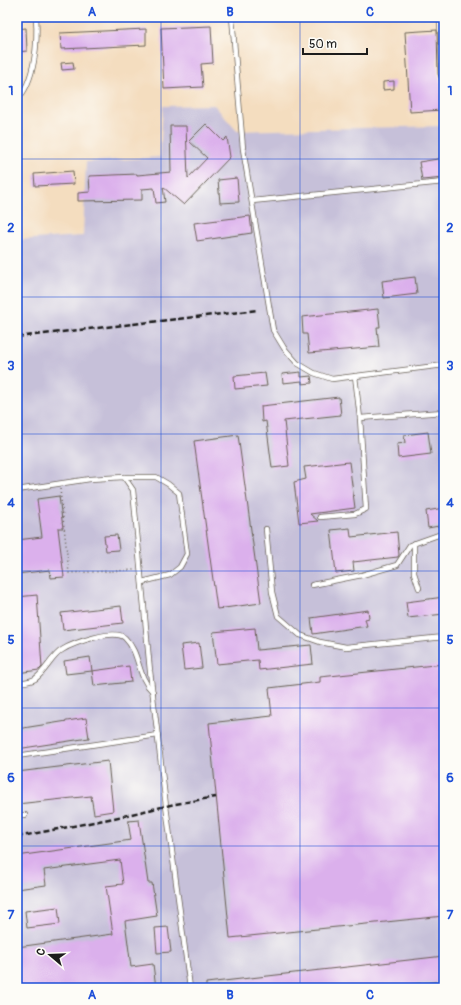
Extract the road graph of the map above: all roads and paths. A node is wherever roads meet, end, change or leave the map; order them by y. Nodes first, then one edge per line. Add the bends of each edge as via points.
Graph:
1 (36, 17) edge
2 (232, 17) edge
3 (440, 17) edge
4 (444, 82) edge
5 (17, 100) edge
6 (444, 182) edge
7 (252, 201) junction
8 (444, 365) edge
9 (355, 376) junction
10 (444, 412) edge
11 (360, 418) junction
12 (444, 435) edge
13 (444, 463) edge
14 (124, 477) junction
15 (59, 484) junction
16 (17, 490) edge
17 (320, 517) dead end
18 (266, 529) dead end
19 (444, 533) edge
20 (414, 544) junction
21 (140, 570) junction
22 (142, 582) junction
23 (312, 584) dead end
24 (419, 588) dead end
25 (444, 637) edge
26 (17, 683) edge
27 (153, 692) junction
28 (158, 735) junction
29 (17, 756) edge
30 (25, 815) dead end
31 (17, 816) edge
32 (190, 988) edge

1 - 5 lane via 36,54 30,78
2 - 7 lane via 243,149
3 - 4 lane
6 - 7 lane
7 - 9 lane via 272,330 298,364 314,373 332,379
8 - 9 lane
9 - 11 lane
10 - 11 lane
11 - 17 lane via 366,509 355,514
12 - 13 lane
14 - 15 lane
14 - 21 lane via 133,490
14 - 22 lane via 156,478 179,493 187,554 180,567 170,575
15 - 16 lane
15 - 21 path via 68,573
18 - 25 lane via 272,592 278,616 300,635 346,647
19 - 20 lane
20 - 23 lane via 410,545 397,566
20 - 24 lane via 414,573
21 - 22 lane
22 - 27 lane
26 - 27 lane via 34,680 61,650 109,634 124,636 133,648 145,684
27 - 28 lane
28 - 29 lane
28 - 32 lane
30 - 31 lane

